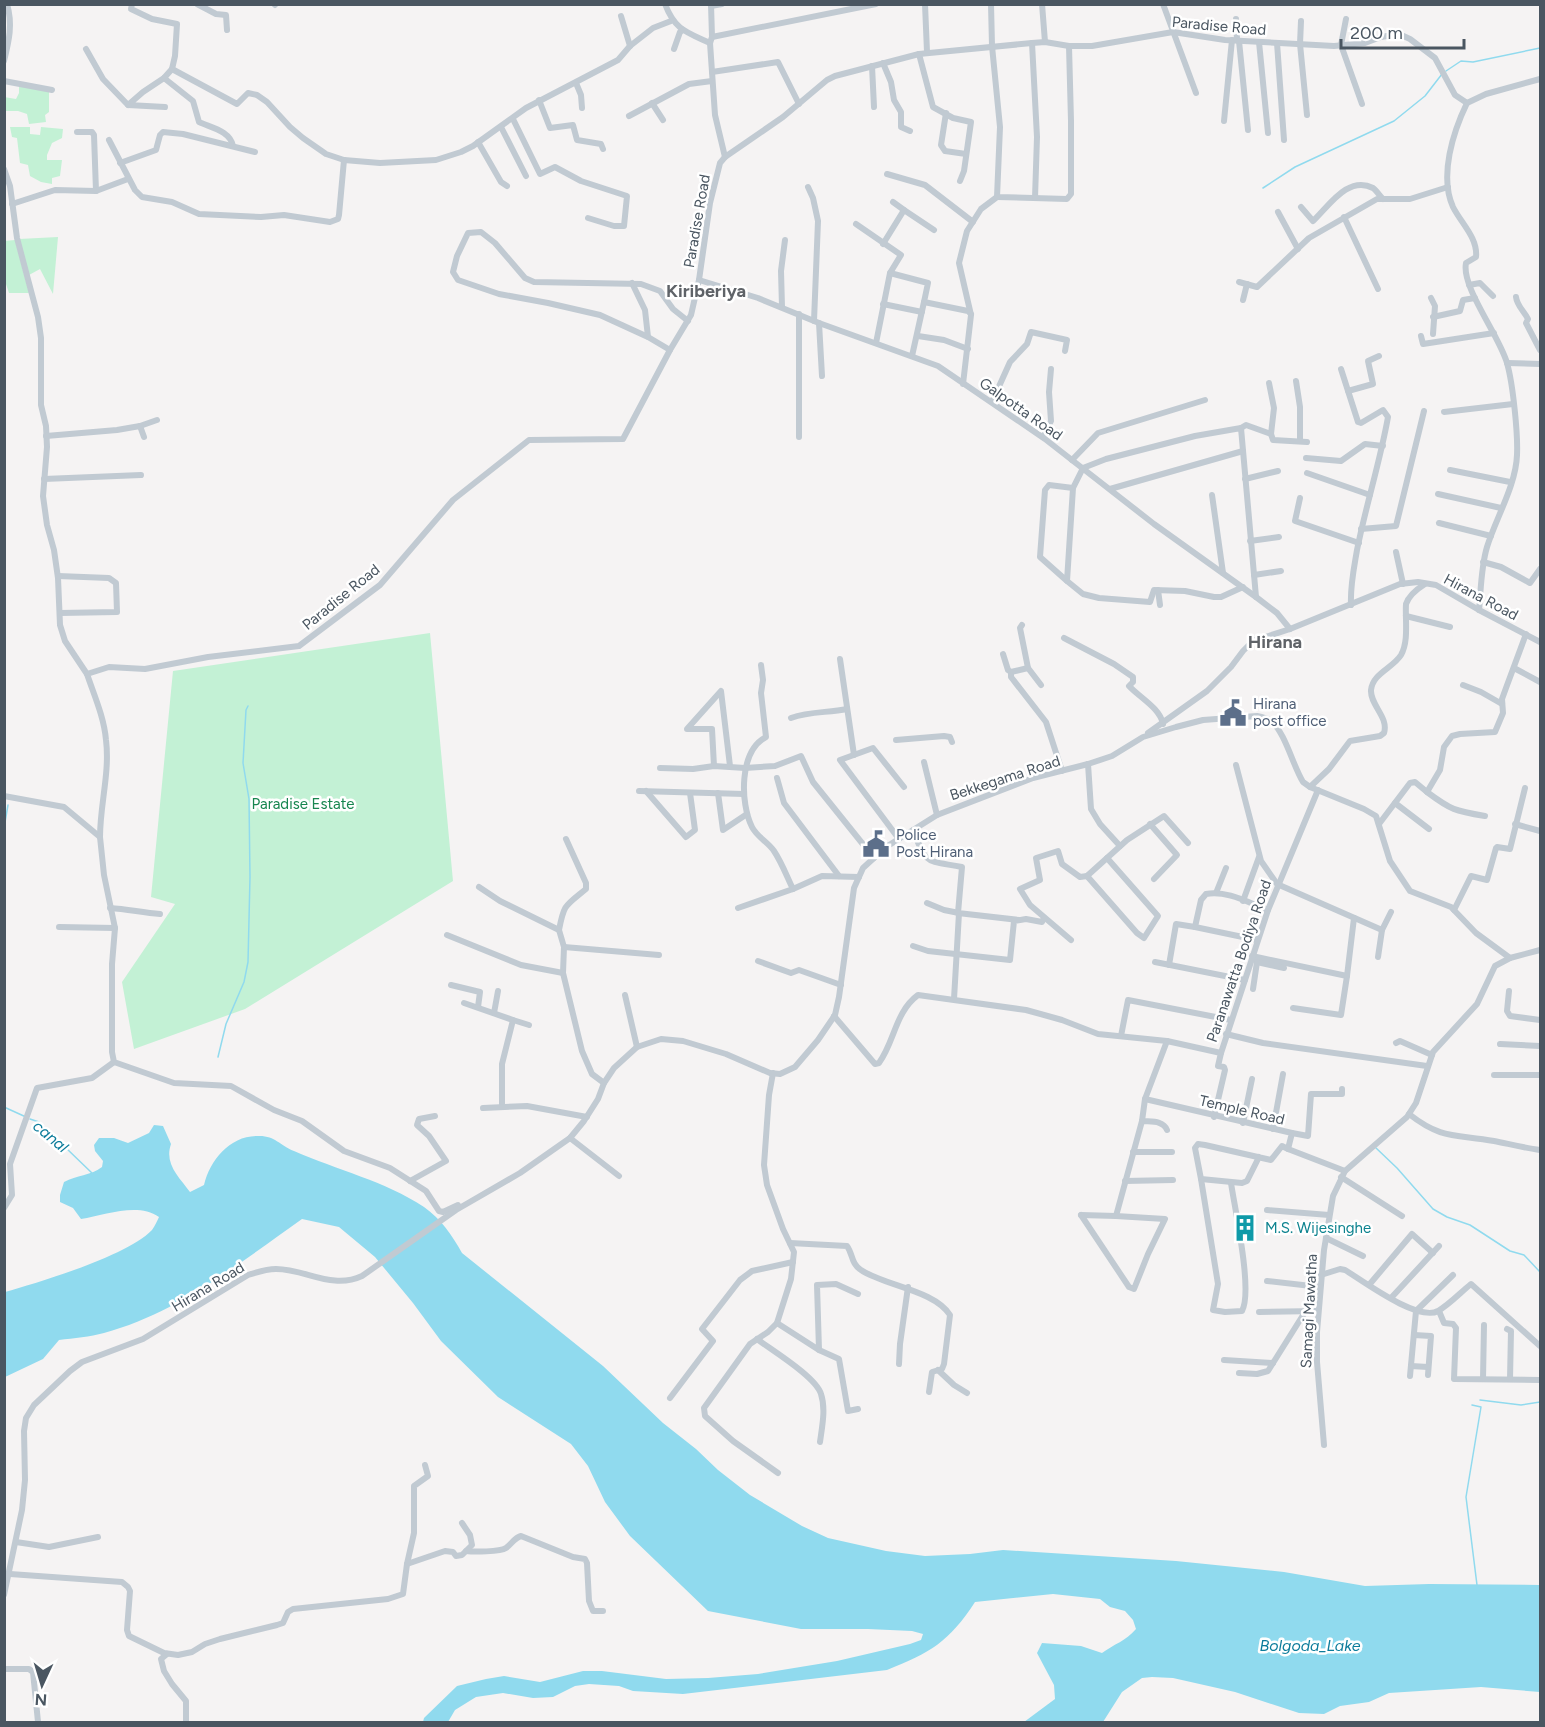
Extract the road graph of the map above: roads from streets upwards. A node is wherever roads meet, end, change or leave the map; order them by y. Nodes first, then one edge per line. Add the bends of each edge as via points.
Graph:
1 (7, 4) edge
2 (124, 4) edge
3 (197, 4) edge
4 (665, 4) edge
5 (722, 4) edge
6 (876, 4) edge
7 (925, 4) edge
8 (991, 4) edge
9 (1042, 4) edge
10 (1163, 4) edge
11 (711, 5) edge
12 (131, 7) edge
13 (621, 16) dead end
14 (1236, 19) dead end
15 (1346, 19) dead end
16 (671, 21) junction
17 (1301, 21) dead end
18 (226, 30) dead end
19 (683, 30) junction
20 (1173, 32) junction
21 (711, 40) junction
22 (1236, 40) junction
23 (1045, 42) junction
24 (1259, 42) junction
25 (1032, 43) junction
26 (1277, 43) junction
27 (1300, 44) junction
28 (6, 45) edge
29 (1341, 45) junction
30 (630, 46) junction
31 (992, 46) junction
32 (1069, 46) junction
33 (86, 49) dead end
34 (674, 49) dead end
35 (927, 52) junction
36 (919, 54) junction
37 (4, 61) edge
38 (883, 63) junction
39 (872, 66) junction
40 (172, 69) junction
41 (712, 72) junction
42 (164, 78) junction
43 (1540, 79) edge
44 (4, 81) edge
45 (712, 81) junction
46 (576, 83) junction
47 (52, 90) dead end
48 (1196, 93) dead end
49 (539, 100) junction
50 (652, 103) junction
51 (1467, 103) junction
52 (799, 104) junction
53 (1362, 104) dead end
54 (128, 105) junction
55 (165, 107) dead end
56 (874, 107) dead end
57 (582, 108) dead end
58 (946, 113) junction
59 (1307, 115) dead end
60 (629, 116) dead end
61 (513, 119) junction
62 (663, 120) dead end
63 (1224, 120) dead end
64 (501, 127) junction
65 (1248, 130) dead end
66 (910, 131) dead end
67 (77, 132) dead end
68 (1268, 133) dead end
69 (109, 140) dead end
70 (1284, 140) dead end
71 (478, 142) junction
72 (233, 146) junction
73 (603, 149) dead end
74 (255, 152) dead end
75 (966, 154) junction
76 (725, 157) junction
77 (344, 160) junction
78 (120, 163) junction
79 (5, 174) edge
80 (887, 174) dead end
81 (526, 176) dead end
82 (129, 179) junction
83 (960, 181) dead end
84 (507, 186) dead end
85 (808, 187) dead end
86 (1448, 187) junction
87 (96, 191) junction
88 (997, 197) junction
89 (1035, 198) junction
90 (1383, 199) junction
91 (893, 202) dead end
92 (12, 204) junction
93 (1301, 207) dead end
94 (904, 210) junction
95 (1278, 212) dead end
96 (1344, 217) junction
97 (588, 218) dead end
98 (973, 222) junction
99 (856, 224) dead end
100 (934, 230) dead end
101 (785, 240) dead end
102 (883, 244) junction
103 (1298, 249) junction
104 (890, 273) junction
105 (699, 280) junction
106 (1239, 282) dead end
107 (632, 283) junction
108 (1247, 284) junction
109 (1469, 285) junction
110 (1378, 289) dead end
111 (1493, 296) dead end
112 (1516, 297) dead end
113 (1431, 298) dead end
114 (1475, 298) junction
115 (1244, 300) dead end
116 (924, 302) junction
117 (883, 304) junction
118 (782, 307) junction
119 (922, 312) junction
120 (799, 314) junction
121 (971, 315) junction
122 (1433, 317) junction
123 (688, 321) junction
124 (817, 322) junction
125 (1494, 333) junction
126 (1433, 334) dead end
127 (918, 336) junction
128 (1421, 336) dead end
129 (648, 337) junction
130 (876, 343) junction
131 (968, 349) junction
132 (670, 350) junction
133 (1540, 350) edge
134 (1065, 351) dead end
135 (912, 356) junction
136 (1379, 356) dead end
137 (1507, 363) junction
138 (1540, 364) edge
139 (1051, 369) dead end
140 (1341, 369) dead end
141 (822, 376) dead end
142 (1296, 381) dead end
143 (1269, 383) dead end
144 (963, 384) junction
145 (1348, 391) junction
146 (1204, 400) dead end
147 (992, 402) junction
148 (1513, 404) junction
149 (1424, 411) dead end
150 (1444, 412) dead end
151 (157, 420) dead end
152 (140, 426) junction
153 (1240, 428) junction
154 (1271, 434) junction
155 (46, 436) junction
156 (799, 437) dead end
157 (1042, 437) junction
158 (144, 438) dead end
159 (1383, 446) junction
160 (1243, 451) junction
161 (1305, 458) dead end
162 (1072, 460) junction
163 (1083, 468) junction
164 (1450, 470) dead end
165 (1278, 471) dead end
166 (1307, 473) dead end
167 (141, 475) dead end
168 (44, 479) junction
169 (1245, 479) junction
170 (1510, 482) junction
171 (1073, 488) junction
172 (1110, 489) junction
173 (1438, 494) dead end
174 (1212, 495) dead end
175 (1370, 495) junction
176 (1299, 498) dead end
177 (1502, 508) junction
178 (1439, 523) dead end
179 (1361, 529) junction
180 (1491, 536) junction
181 (1279, 537) dead end
182 (1250, 541) junction
183 (1359, 543) junction
184 (1396, 552) dead end
185 (1484, 562) junction
186 (1540, 569) edge
187 (1281, 571) dead end
188 (1223, 573) junction
189 (1254, 575) junction
190 (58, 576) junction
191 (1067, 581) junction
192 (1426, 583) junction
193 (1403, 584) junction
194 (1243, 587) junction
195 (1158, 590) junction
196 (1256, 597) junction
197 (1160, 605) dead end
198 (1351, 605) junction
199 (1479, 610) junction
200 (60, 613) junction
201 (1406, 616) junction
202 (1022, 625) dead end
203 (1450, 627) dead end
204 (1290, 629) junction
205 (1526, 634) junction
206 (1064, 638) dead end
207 (1540, 642) edge
208 (1003, 654) dead end
209 (840, 659) dead end
210 (762, 665) dead end
211 (1028, 668) junction
212 (1514, 668) junction
213 (1011, 672) junction
214 (87, 674) junction
215 (1540, 682) edge
216 (1041, 685) dead end
217 (1462, 685) dead end
218 (1502, 704) junction
219 (848, 709) junction
220 (791, 718) dead end
221 (1163, 723) junction
222 (1164, 731) junction
223 (1143, 737) junction
224 (896, 740) dead end
225 (952, 742) dead end
226 (854, 755) junction
227 (924, 762) dead end
228 (1088, 764) junction
229 (1236, 765) dead end
230 (714, 766) junction
231 (730, 766) junction
232 (660, 768) dead end
233 (745, 768) junction
234 (1062, 771) junction
235 (777, 778) dead end
236 (904, 787) dead end
237 (1310, 787) junction
238 (1525, 788) dead end
239 (1318, 790) junction
240 (690, 792) junction
241 (1427, 792) junction
242 (718, 793) junction
243 (744, 794) junction
244 (4, 796) edge
245 (1395, 803) junction
246 (747, 813) junction
247 (937, 814) junction
248 (1485, 816) dead end
249 (1150, 824) junction
250 (1379, 824) junction
251 (1515, 824) junction
252 (1429, 829) dead end
253 (912, 830) junction
254 (1540, 831) edge
255 (100, 837) junction
256 (566, 839) dead end
257 (899, 839) junction
258 (1188, 843) dead end
259 (1120, 846) junction
260 (1259, 857) junction
261 (874, 858) junction
262 (1107, 858) junction
263 (1226, 868) dead end
264 (839, 876) junction
265 (859, 876) junction
266 (1087, 876) junction
267 (1154, 879) dead end
268 (1277, 885) junction
269 (479, 887) dead end
270 (793, 890) junction
271 (1216, 893) junction
272 (1243, 901) junction
273 (927, 903) dead end
274 (110, 908) junction
275 (738, 908) dead end
276 (1268, 910) junction
277 (1454, 910) junction
278 (1391, 912) dead end
279 (958, 913) junction
280 (160, 914) dead end
281 (1044, 918) junction
282 (1354, 918) junction
283 (1019, 920) junction
284 (59, 927) dead end
285 (1195, 927) junction
286 (115, 928) junction
287 (559, 930) junction
288 (1382, 930) junction
289 (447, 935) dead end
290 (1071, 940) dead end
291 (1257, 940) junction
292 (913, 946) dead end
293 (564, 947) junction
294 (1540, 950) edge
295 (955, 954) junction
296 (659, 955) dead end
297 (1378, 957) dead end
298 (1509, 958) junction
299 (1255, 959) junction
300 (758, 961) dead end
301 (1155, 962) dead end
302 (1169, 965) junction
303 (1284, 968) dead end
304 (563, 973) junction
305 (1347, 976) junction
306 (1245, 980) junction
307 (452, 985) dead end
308 (841, 985) junction
309 (1253, 989) dead end
310 (498, 991) dead end
311 (1509, 991) dead end
312 (625, 995) dead end
313 (954, 999) junction
314 (464, 1003) dead end
315 (478, 1007) junction
316 (1293, 1008) dead end
317 (494, 1013) junction
318 (834, 1016) junction
319 (513, 1020) junction
320 (1231, 1020) junction
321 (1540, 1020) edge
322 (529, 1025) dead end
323 (1226, 1034) junction
324 (1121, 1036) junction
325 (1167, 1041) junction
326 (1396, 1044) dead end
327 (1500, 1044) dead end
328 (1540, 1046) edge
329 (637, 1047) junction
330 (1221, 1053) junction
331 (1432, 1055) junction
332 (114, 1062) junction
333 (1427, 1066) junction
334 (773, 1073) junction
335 (1282, 1074) dead end
336 (1494, 1075) dead end
337 (1540, 1076) edge
338 (1252, 1078) dead end
339 (604, 1083) junction
340 (1342, 1089) dead end
341 (1145, 1099) junction
342 (502, 1106) junction
343 (483, 1108) dead end
344 (1409, 1114) junction
345 (435, 1116) dead end
346 (587, 1117) junction
347 (1214, 1117) junction
348 (1142, 1121) junction
349 (1243, 1123) junction
350 (1273, 1129) junction
351 (1167, 1130) dead end
352 (1292, 1134) junction
353 (570, 1138) junction
354 (1288, 1149) junction
355 (1540, 1149) edge
356 (1133, 1152) junction
357 (1172, 1152) dead end
358 (1258, 1157) junction
359 (1343, 1174) junction
360 (620, 1176) dead end
361 (1200, 1179) junction
362 (1173, 1180) dead end
363 (410, 1181) junction
364 (1125, 1181) junction
365 (1231, 1183) junction
366 (465, 1205) junction
367 (4, 1208) edge
368 (1267, 1210) dead end
369 (1329, 1215) junction
370 (1116, 1216) junction
371 (1401, 1216) dead end
372 (1326, 1238) junction
373 (790, 1243) junction
374 (1439, 1245) dead end
375 (1432, 1253) junction
376 (1363, 1256) dead end
377 (793, 1262) junction
378 (1321, 1275) junction
379 (1453, 1275) dead end
380 (1268, 1281) dead end
381 (1369, 1285) junction
382 (908, 1287) junction
383 (1320, 1287) junction
384 (858, 1294) dead end
385 (1391, 1298) junction
386 (1318, 1311) junction
387 (1416, 1311) junction
388 (1439, 1311) junction
389 (1259, 1312) dead end
390 (1305, 1312) junction
391 (777, 1323) junction
392 (1484, 1324) dead end
393 (1507, 1329) dead end
394 (1414, 1335) junction
395 (757, 1339) junction
396 (1540, 1346) edge
397 (819, 1350) junction
398 (1224, 1360) dead end
399 (1273, 1363) junction
400 (899, 1364) dead end
401 (1411, 1366) junction
402 (1428, 1367) junction
403 (938, 1370) junction
404 (1239, 1373) dead end
405 (1428, 1375) dead end
406 (1410, 1376) dead end
407 (1483, 1379) junction
408 (1510, 1379) junction
409 (1540, 1380) edge
410 (929, 1392) dead end
411 (967, 1393) dead end
412 (670, 1398) dead end
413 (858, 1409) dead end
414 (820, 1442) dead end
415 (1324, 1445) dead end
416 (425, 1465) dead end
417 (778, 1473) dead end
418 (462, 1523) dead end
419 (98, 1537) dead end
420 (16, 1542) junction
421 (466, 1551) junction
422 (407, 1564) junction
423 (10, 1574) junction
424 (4, 1595) edge
425 (603, 1611) dead end
426 (167, 1654) junction
427 (4, 1669) edge
428 (38, 1722) edge
429 (186, 1722) edge

1 - 28 street via 11,34
2 - 12 street
3 - 18 street via 226,15
4 - 16 street
5 - 11 street
6 - 21 street
7 - 35 street
8 - 31 street
9 - 23 street
10 - 20 street
11 - 21 street
12 - 40 street via 152,19 177,24
13 - 30 street
14 - 22 street
15 - 29 street
16 - 19 street
16 - 30 street via 653,28
17 - 27 street
19 - 21 street
19 - 34 street
20 - 22 street, Paradise Road
20 - 32 street, Paradise Road via 1092,46
20 - 48 street
21 - 41 street
22 - 24 street, Paradise Road
22 - 63 street
22 - 65 street
23 - 25 street, Paradise Road
23 - 32 street, Paradise Road
24 - 26 street, Paradise Road
24 - 68 street
25 - 31 street, Paradise Road
25 - 89 street via 1037,138
26 - 27 street, Paradise Road
26 - 70 street
27 - 29 street, Paradise Road
27 - 59 street
28 - 37 street
29 - 51 street, Paradise Road via 1365,44 1399,34 1435,58 1455,95
29 - 53 street
30 - 46 street via 618,60
31 - 35 street, Paradise Road
31 - 88 street via 1000,127
32 - 89 street via 1071,194 1067,199
33 - 54 street via 103,79
35 - 36 street, Paradise Road
36 - 38 street, Paradise Road
36 - 58 street via 933,107
38 - 39 street, Paradise Road
38 - 66 street via 901,112 901,126
39 - 52 street, Paradise Road via 827,80
39 - 56 street
40 - 42 street
40 - 77 street via 237,104 248,93 257,95 303,138 326,154
41 - 45 street
41 - 52 street via 778,62
42 - 54 street
42 - 72 street via 193,101 199,122 226,133
43 - 51 street
44 - 47 street
45 - 50 street via 688,84
45 - 76 street
46 - 49 street
46 - 57 street
49 - 61 street
49 - 73 street via 550,128 573,125 577,140 601,144
50 - 60 street
50 - 62 street
51 - 86 street via 1449,160
52 - 76 street, Paradise Road
54 - 55 street
58 - 75 street via 971,122
58 - 75 street via 941,145 945,151
61 - 64 street
61 - 97 street via 540,174 555,167 580,181 627,196 624,226
64 - 71 street
64 - 81 street
67 - 87 street via 94,135
69 - 78 street
71 - 77 street via 436,160
71 - 84 street
72 - 74 street
72 - 78 street via 163,132 156,150
75 - 83 street
76 - 105 street, Paradise Road via 710,203
77 - 82 street via 339,215 330,222 284,215 200,214 172,202 142,197
78 - 82 street
79 - 92 street
80 - 98 street via 925,185
82 - 87 street
85 - 124 street via 818,221
86 - 90 street via 1410,199
86 - 109 street via 1452,206 1477,246 1476,256 1466,263
87 - 92 street via 55,190
88 - 89 street
88 - 98 street via 981,209
90 - 93 street via 1373,188 1358,185 1350,186 1313,221
90 - 96 street
91 - 94 street
92 - 155 street via 38,316
94 - 100 street
94 - 102 street
95 - 103 street
96 - 103 street
96 - 110 street
98 - 121 street via 959,263
99 - 102 street
101 - 118 street
102 - 104 street via 901,255
103 - 108 street via 1257,287
104 - 116 street via 928,284
104 - 117 street
105 - 118 street, Galpotta Road
105 - 123 street, Paradise Road
106 - 108 street
107 - 123 street via 660,291
107 - 129 street via 645,310
107 - 129 street via 534,282 525,278 481,232 468,233 453,272 458,280 499,294 600,315
108 - 115 street
109 - 111 street via 1480,283
109 - 114 street
112 - 133 street
113 - 122 street via 1436,306
114 - 122 street via 1463,300 1460,311
114 - 125 street
116 - 119 street
116 - 121 street via 968,311
117 - 119 street
117 - 130 street
118 - 120 street, Galpotta Road
119 - 127 street
120 - 124 street, Galpotta Road
120 - 156 street
121 - 131 street
122 - 126 street
123 - 132 street, Paradise Road
124 - 130 street, Galpotta Road
124 - 141 street
125 - 128 street via 1423,344
125 - 137 street
127 - 131 street
127 - 135 street
129 - 132 street
130 - 135 street, Galpotta Road
131 - 144 street
132 - 214 street, Paradise Road via 623,439 529,440 453,500 380,585 299,646 145,669 109,667
134 - 147 street via 1067,340 1031,332 1027,344 1010,362
135 - 144 street, Galpotta Road via 938,366
136 - 145 street via 1368,361 1373,384
137 - 138 street
137 - 148 street
139 - 157 street via 1051,421
140 - 145 street
142 - 154 street via 1304,441 1273,440
143 - 154 street via 1274,408
144 - 147 street, Galpotta Road
145 - 159 street via 1360,423 1385,411 1388,417
146 - 162 street via 1098,432
147 - 157 street, Galpotta Road
148 - 150 street
148 - 170 street via 1517,455
149 - 179 street via 1396,526
151 - 152 street
152 - 155 street
152 - 158 street
153 - 154 street via 1246,425
153 - 160 street
153 - 163 street via 1195,436
155 - 168 street
157 - 162 street, Galpotta Road
159 - 161 street via 1365,444 1341,461
159 - 175 street
160 - 169 street
160 - 172 street
162 - 163 street, Galpotta Road
163 - 171 street
163 - 172 street, Galpotta Road
164 - 170 street
165 - 169 street
166 - 175 street
167 - 168 street
168 - 190 street via 47,525
169 - 182 street
170 - 177 street
171 - 191 street
171 - 191 street via 1048,485 1045,490 1040,557
172 - 188 street, Galpotta Road
173 - 177 street
174 - 188 street
175 - 179 street
176 - 183 street via 1295,521
177 - 180 street
178 - 180 street
179 - 183 street
180 - 185 street
181 - 182 street
182 - 189 street
183 - 198 street via 1350,588
184 - 193 street
185 - 186 street via 1530,583
185 - 199 street
187 - 189 street
188 - 194 street, Galpotta Road
189 - 196 street
190 - 200 street
190 - 200 street via 110,579 116,583 117,612
191 - 195 street via 1083,594 1099,598 1150,602 1154,590
192 - 193 street
192 - 199 street, Hirana Road
192 - 201 street, Hirana Road via 1408,599
193 - 198 street
194 - 195 street via 1221,597
194 - 196 street, Galpotta Road
195 - 197 street
196 - 204 street, Galpotta Road
198 - 204 street
199 - 205 street, Hirana Road
200 - 214 street via 65,641
201 - 203 street
201 - 237 street, Hirana Road via 1405,645 1400,657 1376,678 1371,693 1384,722 1384,734 1350,741
202 - 211 street
204 - 221 street via 1253,640 1217,682
205 - 207 street, Hirana Road
205 - 212 street
206 - 221 street via 1133,676 1129,686
208 - 213 street
209 - 219 street
210 - 233 street via 766,737 758,741
211 - 213 street
211 - 216 street
212 - 215 street
212 - 218 street
213 - 234 street via 1046,722
214 - 255 street via 107,742
217 - 218 street
218 - 241 street via 1503,713 1495,732 1460,734 1447,741 1440,770
219 - 220 street via 806,712
219 - 226 street
221 - 222 street
221 - 223 street
222 - 223 street, Bekkegama Road
222 - 237 street, Bekkegama Road via 1203,720 1266,718 1279,731 1297,772
223 - 228 street, Bekkegama Road via 1112,756
224 - 225 street via 944,736
226 - 236 street via 873,748
226 - 257 street via 840,760
227 - 247 street
228 - 234 street, Bekkegama Road
228 - 259 street via 1091,809
229 - 260 street
230 - 231 street
230 - 231 street via 712,729 687,729 721,691
230 - 232 street
231 - 233 street
233 - 243 street
233 - 261 street via 775,766 801,756 813,782
234 - 247 street, Bekkegama Road
235 - 264 street via 784,803
237 - 239 street
238 - 251 street
239 - 250 street via 1364,809 1376,816
239 - 268 street, Paranawatta Bodiya Road
240 - 240 street via 642,791 686,837 695,830
240 - 242 street
241 - 245 street via 1413,782
241 - 248 street via 1449,808
242 - 243 street
242 - 246 street via 723,830
243 - 246 street
244 - 255 street via 64,807
245 - 250 street
245 - 252 street
246 - 270 street via 753,830 774,850
247 - 253 street, Bekkegama Road
249 - 258 street via 1164,816
249 - 259 street
249 - 267 street via 1177,855
250 - 277 street via 1390,861 1410,891
251 - 254 street
251 - 277 street via 1510,849 1496,848 1487,880 1471,876
253 - 257 street, Bekkegama Road
253 - 279 street via 928,861 962,867
255 - 274 street
256 - 287 street via 586,890 561,913
257 - 261 street, Bekkegama Road
259 - 262 street
260 - 268 street
260 - 272 street
261 - 265 street, Bekkegama Road
262 - 266 street
262 - 266 street via 1158,916 1144,938
263 - 271 street
264 - 265 street
264 - 270 street via 822,876
265 - 308 street, Bekkegama Road
266 - 281 street via 1080,876 1062,864 1058,851 1036,858 1041,880 1020,889
268 - 276 street, Paranawatta Bodiya Road
268 - 282 street
269 - 287 street via 500,902
270 - 275 street
271 - 272 street
271 - 285 street via 1206,894 1201,900
272 - 276 street
273 - 279 street
274 - 280 street
274 - 286 street
276 - 291 street, Paranawatta Bodiya Road
277 - 298 street
278 - 288 street
279 - 283 street
279 - 295 street
281 - 283 street via 1042,922
281 - 290 street
282 - 288 street
282 - 305 street
283 - 295 street via 1014,921 1010,960
284 - 286 street
285 - 291 street
285 - 302 street via 1176,924
286 - 332 street
287 - 293 street
288 - 297 street
289 - 304 street via 521,965
291 - 299 street, Paranawatta Bodiya Road
292 - 295 street
293 - 296 street
293 - 304 street
294 - 298 street
295 - 313 street
298 - 331 street via 1495,966 1477,1004
299 - 303 street
299 - 305 street
299 - 306 street, Paranawatta Bodiya Road
299 - 309 street
300 - 308 street
301 - 302 street
302 - 306 street
304 - 339 street via 582,1051 592,1074
305 - 316 street via 1341,1015
306 - 320 street, Paranawatta Bodiya Road
307 - 315 street via 480,992
308 - 318 street, Bekkegama Road
310 - 317 street
311 - 321 street via 1510,1016
312 - 329 street
313 - 318 street, Paranawatta Bodiya Road via 918,995 909,1002 888,1050 875,1064
313 - 324 street, Paranawatta Bodiya Road via 1026,1010 1098,1034
314 - 315 street
315 - 317 street
317 - 319 street
318 - 334 street, Bekkegama Road via 795,1066 780,1074
319 - 322 street
319 - 342 street via 502,1064
320 - 323 street, Paranawatta Bodiya Road
320 - 324 street via 1128,1000
323 - 330 street, Paranawatta Bodiya Road
323 - 333 street via 1263,1043
324 - 325 street, Paranawatta Bodiya Road
325 - 330 street, Paranawatta Bodiya Road
325 - 341 street
326 - 331 street via 1400,1041
327 - 328 street
329 - 334 street via 661,1039 683,1041
329 - 339 street
330 - 347 street via 1218,1066 1225,1070
331 - 333 street
332 - 363 street via 174,1083 231,1086 302,1121 344,1150 390,1168
332 - 367 street via 92,1078 37,1088 10,1164 12,1196
333 - 344 street
334 - 373 street via 764,1165 767,1185
335 - 350 street
336 - 337 street
338 - 349 street
339 - 346 street
340 - 352 street via 1342,1094 1311,1094 1308,1136
341 - 347 street, Temple Road
341 - 348 street
342 - 343 street
342 - 346 street via 527,1106
344 - 355 street via 1444,1135
344 - 359 street
345 - 363 street via 419,1119 417,1125 446,1161
346 - 353 street
347 - 349 street, Temple Road
348 - 351 street via 1161,1123
348 - 356 street
349 - 350 street, Temple Road
350 - 352 street, Temple Road
352 - 354 street, Temple Road
353 - 360 street
353 - 366 street, Hirana Road
354 - 358 street via 1282,1146 1271,1160
354 - 359 street, Temple Road
356 - 357 street
356 - 364 street
358 - 361 street via 1198,1144 1195,1148
358 - 365 street via 1246,1181
359 - 369 street, Samagi Mawatha
359 - 371 street, Temple Road
361 - 365 street
361 - 365 street via 1218,1284 1213,1310 1224,1312 1242,1311 1247,1286
362 - 364 street
363 - 366 street via 426,1191 439,1211
364 - 370 street
366 - 420 street, Hirana Road via 352,1281 281,1270 260,1271 144,1339 82,1362 70,1371 34,1405 26,1418 25,1479
368 - 369 street
369 - 372 street, Samagi Mawatha
370 - 370 street via 1081,1215 1134,1289 1165,1219
372 - 376 street
372 - 378 street, Samagi Mawatha
373 - 377 street
373 - 382 street via 847,1246 859,1269 884,1282
374 - 375 street
375 - 381 street via 1412,1234
375 - 385 street
377 - 391 street
377 - 412 street via 752,1271 740,1280 702,1329 713,1341
378 - 381 street via 1340,1269
378 - 383 street, Samagi Mawatha
379 - 387 street
380 - 383 street
381 - 385 street
382 - 400 street
382 - 403 street via 950,1315 944,1364
383 - 386 street, Samagi Mawatha
384 - 397 street via 836,1284 817,1285
385 - 387 street
386 - 390 street
386 - 415 street, Samagi Mawatha via 1317,1362
387 - 388 street
387 - 394 street
388 - 396 street via 1471,1284
388 - 407 street via 1444,1323 1456,1328 1454,1379
389 - 390 street
390 - 399 street
391 - 395 street
391 - 397 street
392 - 407 street
393 - 408 street via 1511,1331
394 - 401 street
394 - 402 street via 1431,1336
395 - 414 street via 814,1381 822,1394
395 - 417 street via 704,1408 705,1416
397 - 413 street via 839,1359 848,1411
398 - 399 street
399 - 404 street via 1263,1374
401 - 402 street
401 - 406 street
402 - 405 street
403 - 410 street via 932,1372
403 - 411 street
407 - 408 street
408 - 409 street
416 - 422 street via 428,1476 414,1486 414,1533
418 - 421 street via 472,1545
419 - 420 street via 49,1547
420 - 423 street, Hirana Road
421 - 422 street via 456,1556 445,1551
421 - 425 street via 500,1550 521,1536 585,1559 589,1601 593,1611
422 - 426 street via 403,1594 393,1598 292,1609 283,1623 212,1641 185,1654
423 - 424 street, Hirana Road
423 - 426 street via 122,1582 130,1591 129,1636
426 - 429 street via 161,1659 164,1671 186,1701
427 - 428 street via 33,1672

